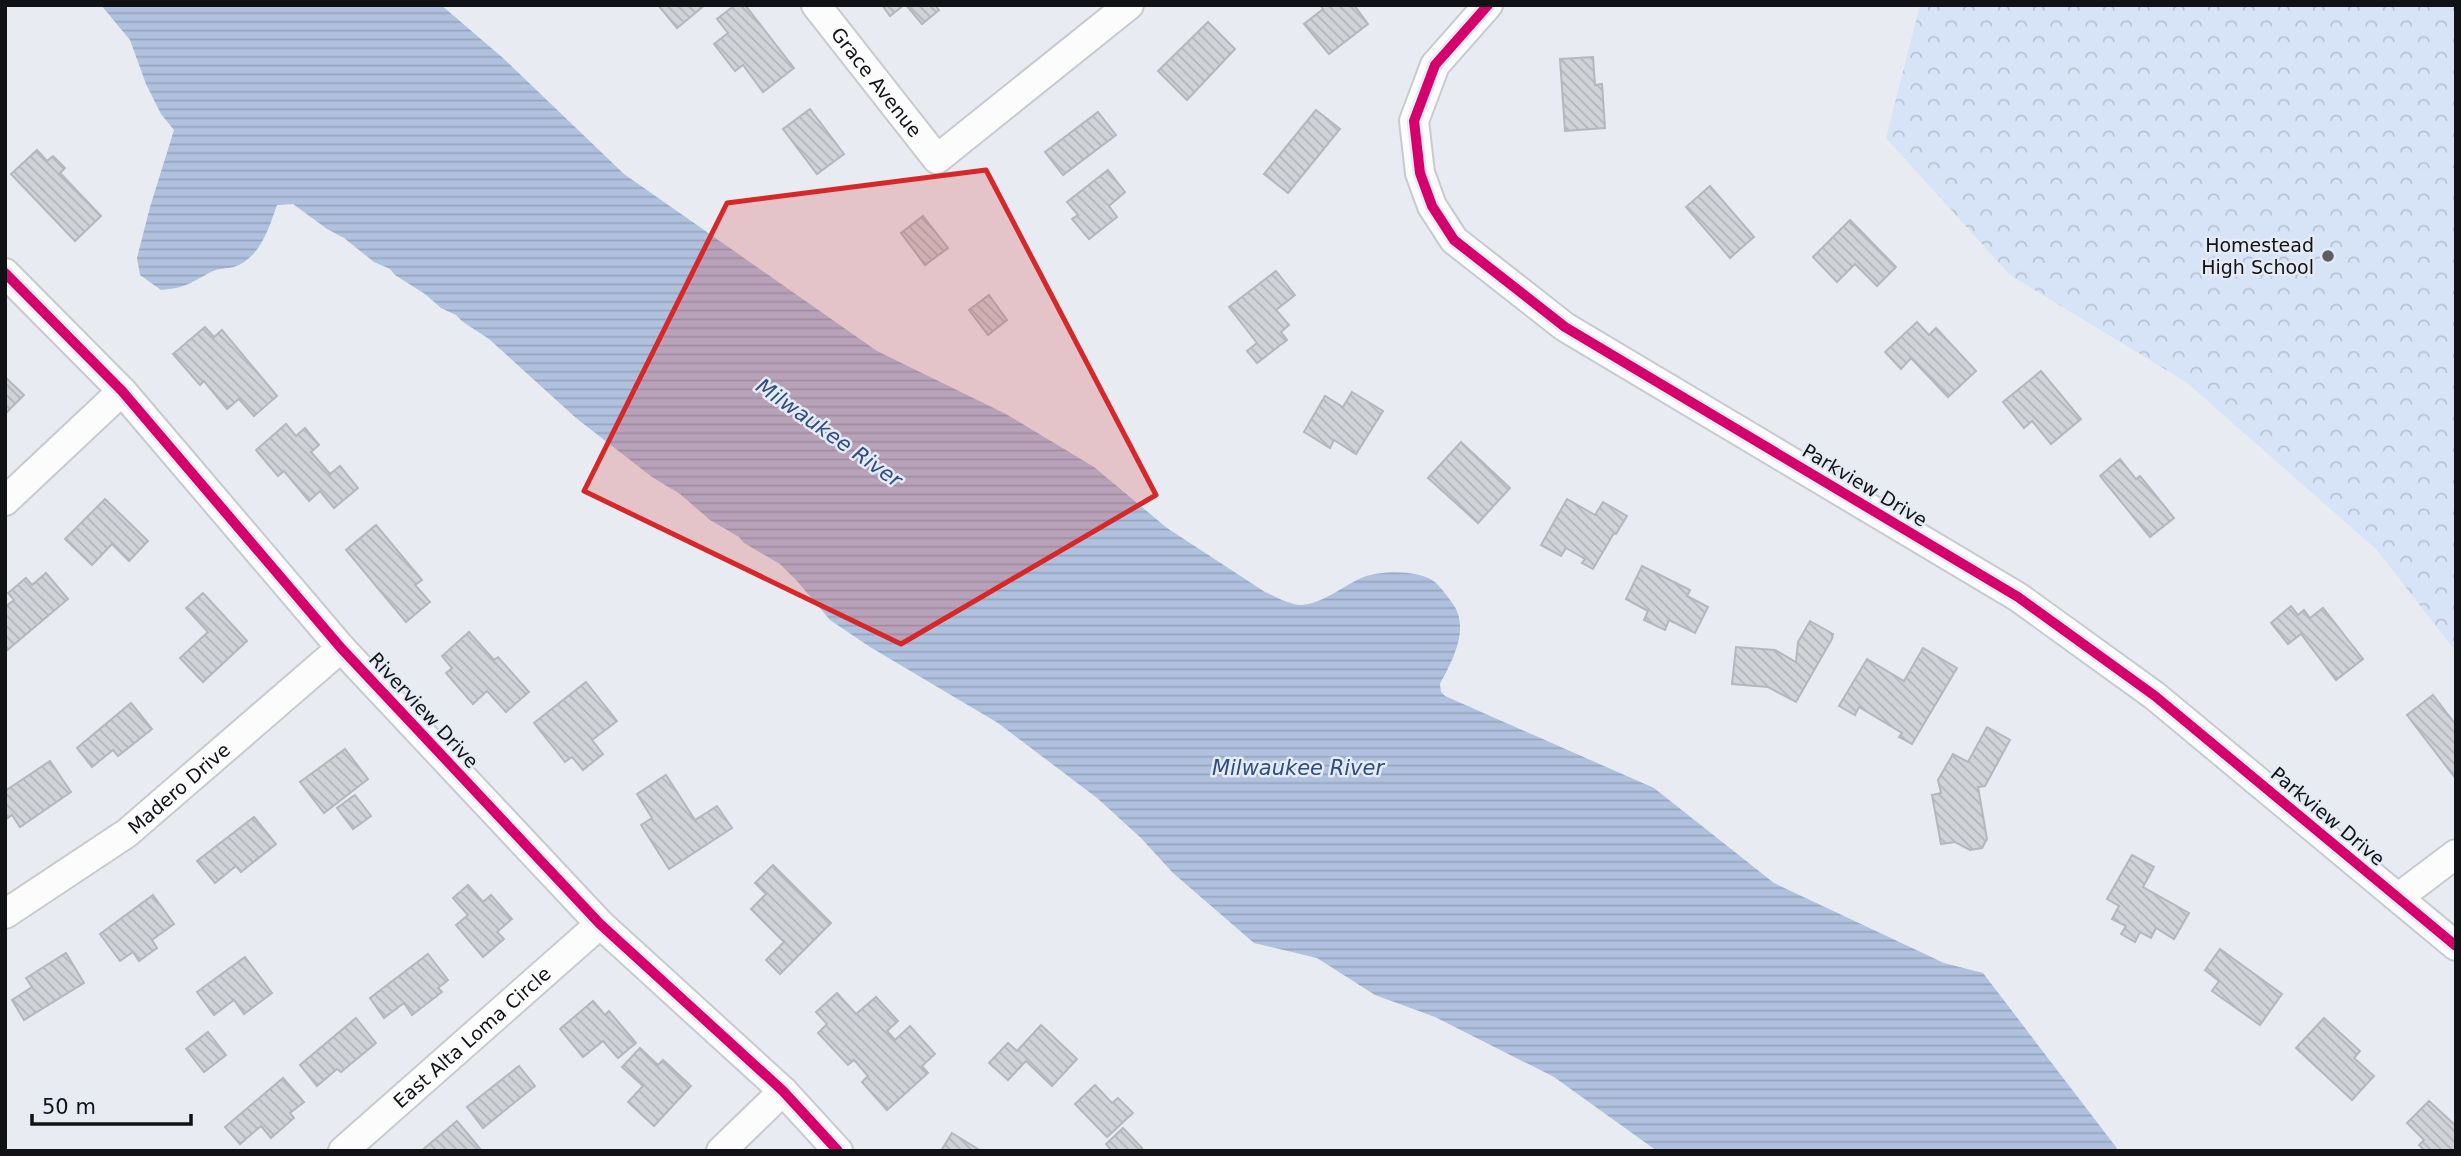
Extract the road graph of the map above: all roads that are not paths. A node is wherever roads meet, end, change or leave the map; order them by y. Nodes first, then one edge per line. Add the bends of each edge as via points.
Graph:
1 (816, 5) edge
2 (1129, 5) edge
3 (1488, 5) edge
4 (5, 273) edge
5 (122, 391) junction
6 (5, 502) edge
7 (341, 648) junction
8 (2456, 854) edge
9 (2399, 897) junction
10 (5, 914) edge
11 (600, 924) junction
12 (2456, 946) edge
13 (783, 1091) junction
14 (343, 1151) edge
15 (721, 1151) edge
16 (838, 1151) edge

1 - 2 street, Grace Avenue via 937,159
3 - 9 street, Parkview Drive via 1435,65 1414,121 1420,173 1432,206 1454,240 1564,327 2018,597 2155,696
4 - 5 street, Riverview Drive
5 - 6 street
5 - 7 street, Riverview Drive
7 - 10 street, Madero Drive via 127,833
7 - 11 street, Riverview Drive
8 - 9 street
9 - 12 street, Parkview Drive
11 - 13 street, Riverview Drive
11 - 14 street, East Alta Loma Circle
13 - 15 street
13 - 16 street, Riverview Drive

